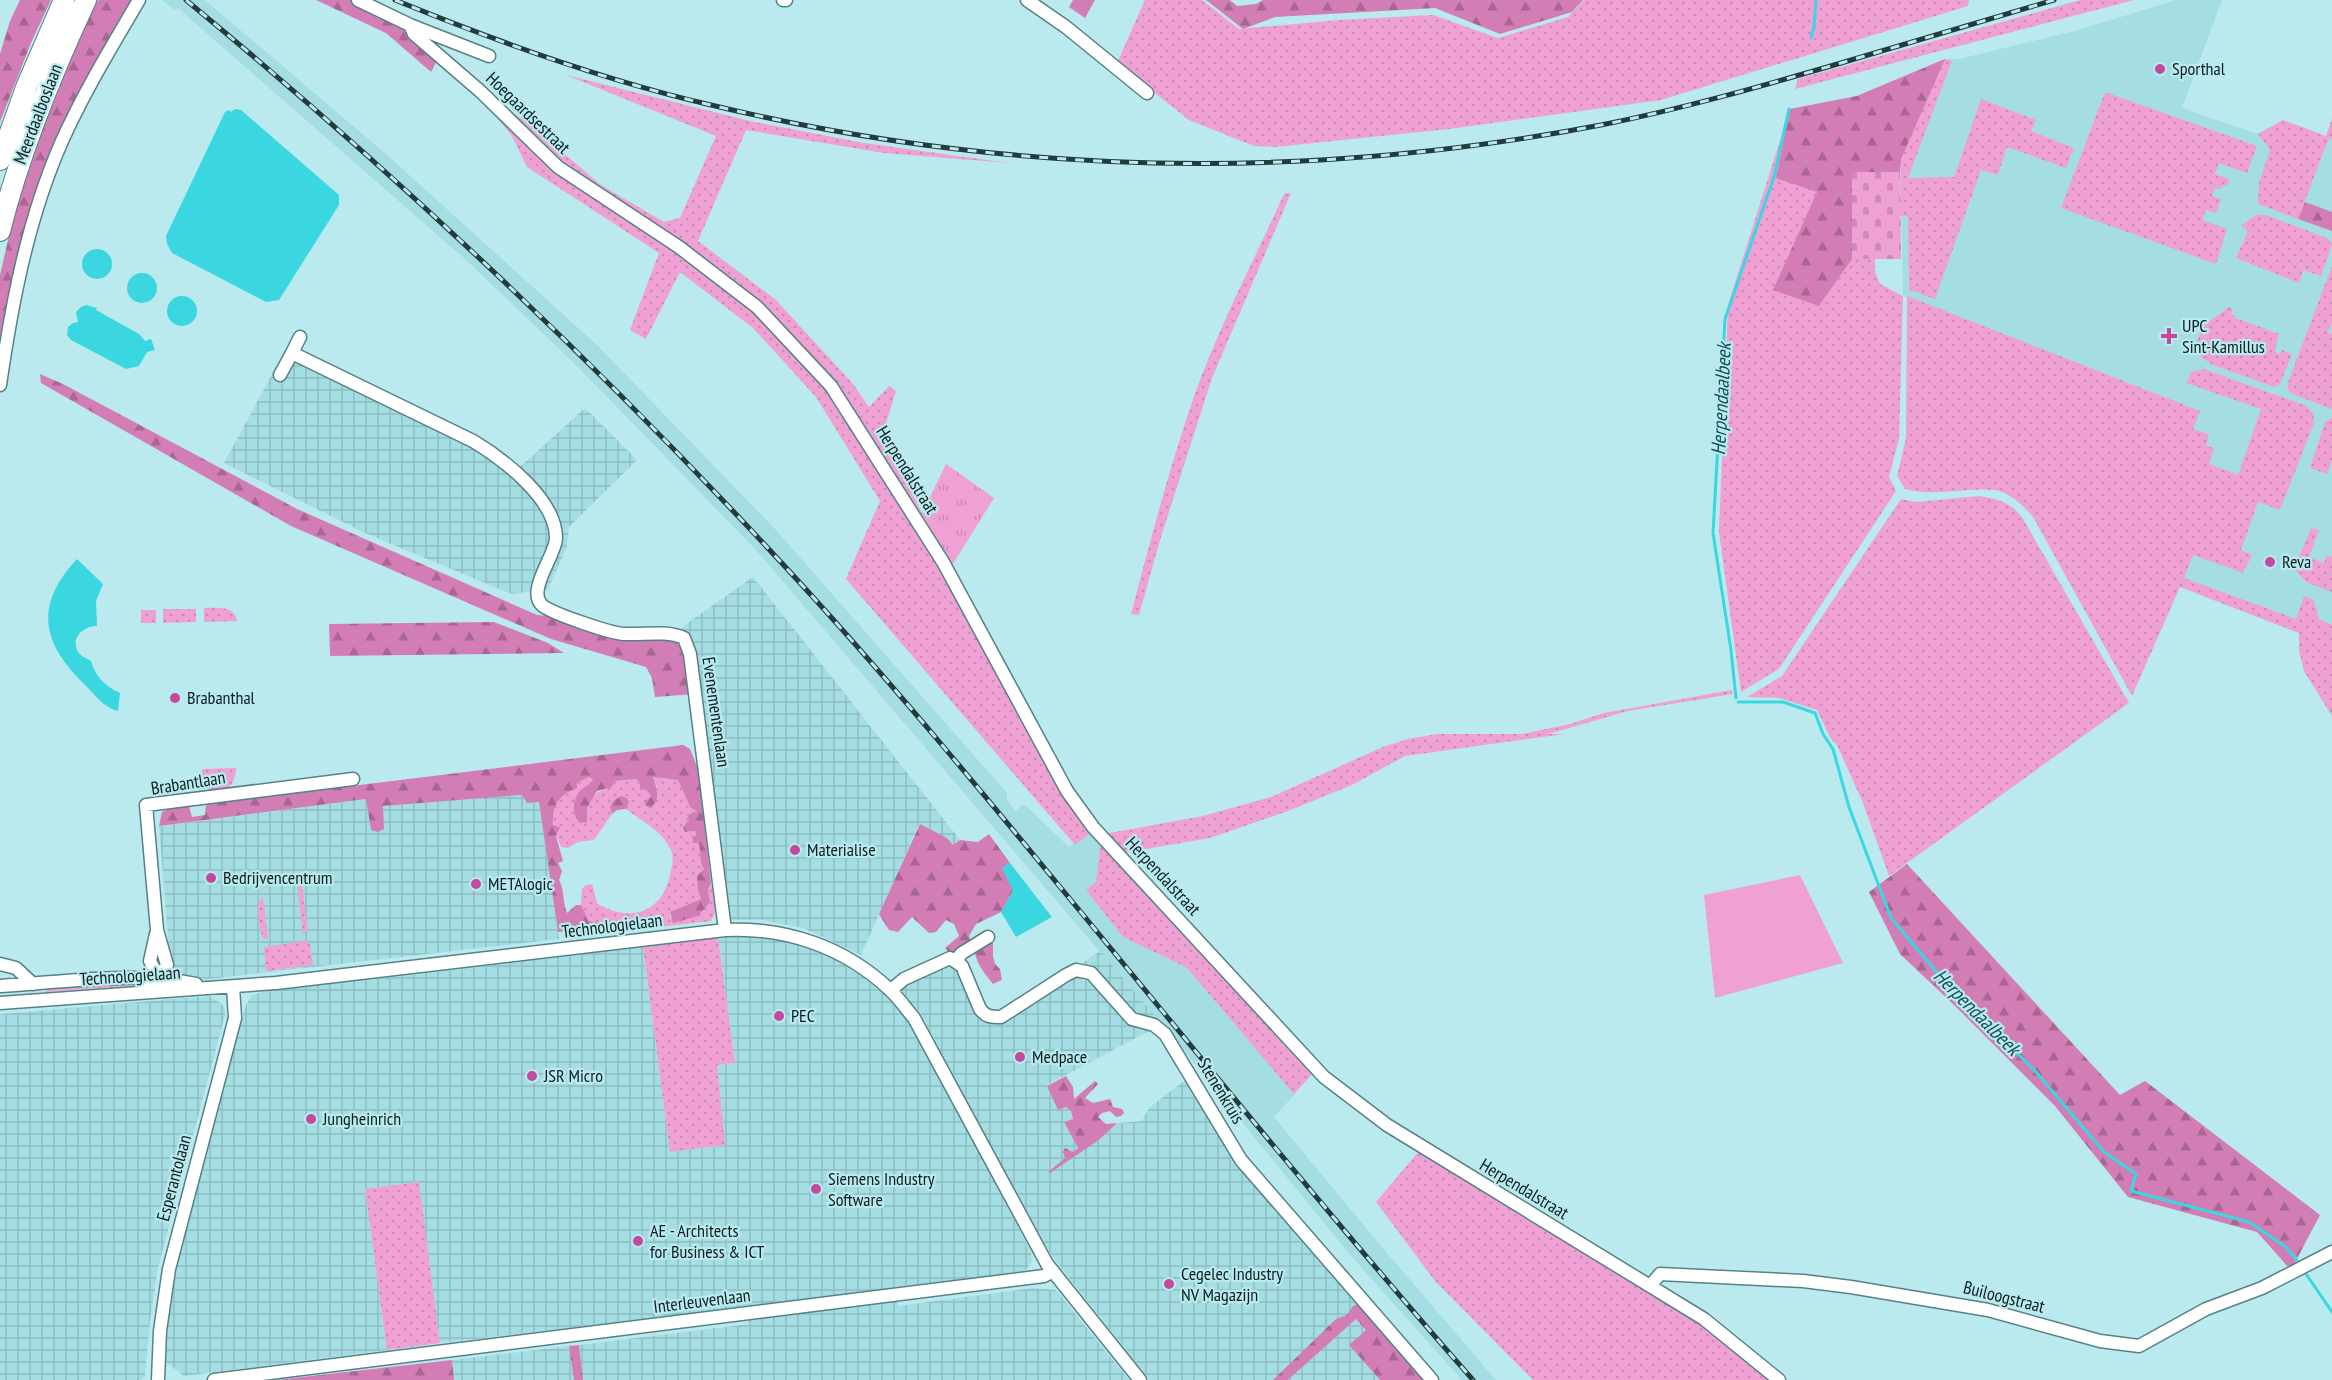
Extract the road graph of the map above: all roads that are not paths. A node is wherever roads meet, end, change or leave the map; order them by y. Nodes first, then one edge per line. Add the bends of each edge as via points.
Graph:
1 (64, 0) edge
2 (86, 0) edge
3 (139, 0) edge
4 (358, 0) edge
5 (1027, 0) edge
6 (410, 25) junction
7 (489, 56) dead end
8 (1147, 93) dead end
9 (0, 160) edge
10 (0, 231) edge
11 (679, 247) joint
12 (300, 337) dead end
13 (292, 353) junction
14 (280, 375) dead end
15 (0, 385) edge
16 (353, 779) dead end
17 (157, 930) junction
18 (725, 930) junction
19 (988, 937) dead end
20 (956, 960) junction
21 (150, 961) junction
22 (0, 964) edge
23 (166, 965) junction
24 (129, 976) junction
25 (159, 978) junction
26 (33, 984) junction
27 (0, 986) edge
28 (177, 986) junction
29 (233, 987) junction
30 (891, 990) junction
31 (142, 993) junction
32 (0, 1003) edge
33 (2332, 1252) edge
34 (1053, 1270) junction
35 (1650, 1285) junction
36 (158, 1380) edge
37 (214, 1380) edge
38 (1140, 1380) edge
39 (1432, 1380) edge
40 (1779, 1380) edge

1 - 9 highway, Meerdaalboslaan
2 - 10 highway, Meerdaalboslaan via 43,95 11,186
3 - 15 street via 87,91 54,162 21,267
4 - 6 street, Hoegaardsestraat
5 - 8 street
6 - 7 street
6 - 11 street, Hoegaardsestraat via 414,34 558,167
11 - 35 street, Herpendalstraat via 757,307 831,386 943,562 1067,791 1086,818 1316,1069 1387,1125
12 - 13 street
13 - 14 street
13 - 18 street, Evenementenlaan via 499,456 546,505 554,523 556,540 538,588 538,600 543,606 622,634 669,633 684,638 690,654
16 - 17 street, Brabantlaan via 146,805
17 - 21 street, Brabantlaan
17 - 23 street, Brabantlaan
18 - 29 street, Technologielaan
18 - 30 street, Technologielaan via 802,938 856,963
19 - 20 street
20 - 30 street via 950,958 935,964
20 - 39 street, Stenenkruis via 985,1015 1001,1017 1066,975 1083,970 1091,973 1132,1019 1160,1028 1241,1160
21 - 24 street
21 - 25 street
22 - 26 street via 16,968
23 - 25 street
23 - 28 street, Brabantlaan
24 - 25 street
24 - 26 street
25 - 28 street
25 - 31 street
26 - 27 street
28 - 29 street, Technologielaan
28 - 31 street, Technologielaan
29 - 36 street, Esperantolaan via 235,1018 169,1269
30 - 34 street, Technologielaan via 914,1018 1012,1202
31 - 32 street, Technologielaan
33 - 35 street, Builoogstraat via 2262,1288 2206,1309 2139,1346 2100,1341 1959,1304 1803,1281 1660,1274
34 - 37 street, Interleuvenlaan via 1044,1276
34 - 38 street
35 - 40 street, Herpendalstraat via 1704,1319

